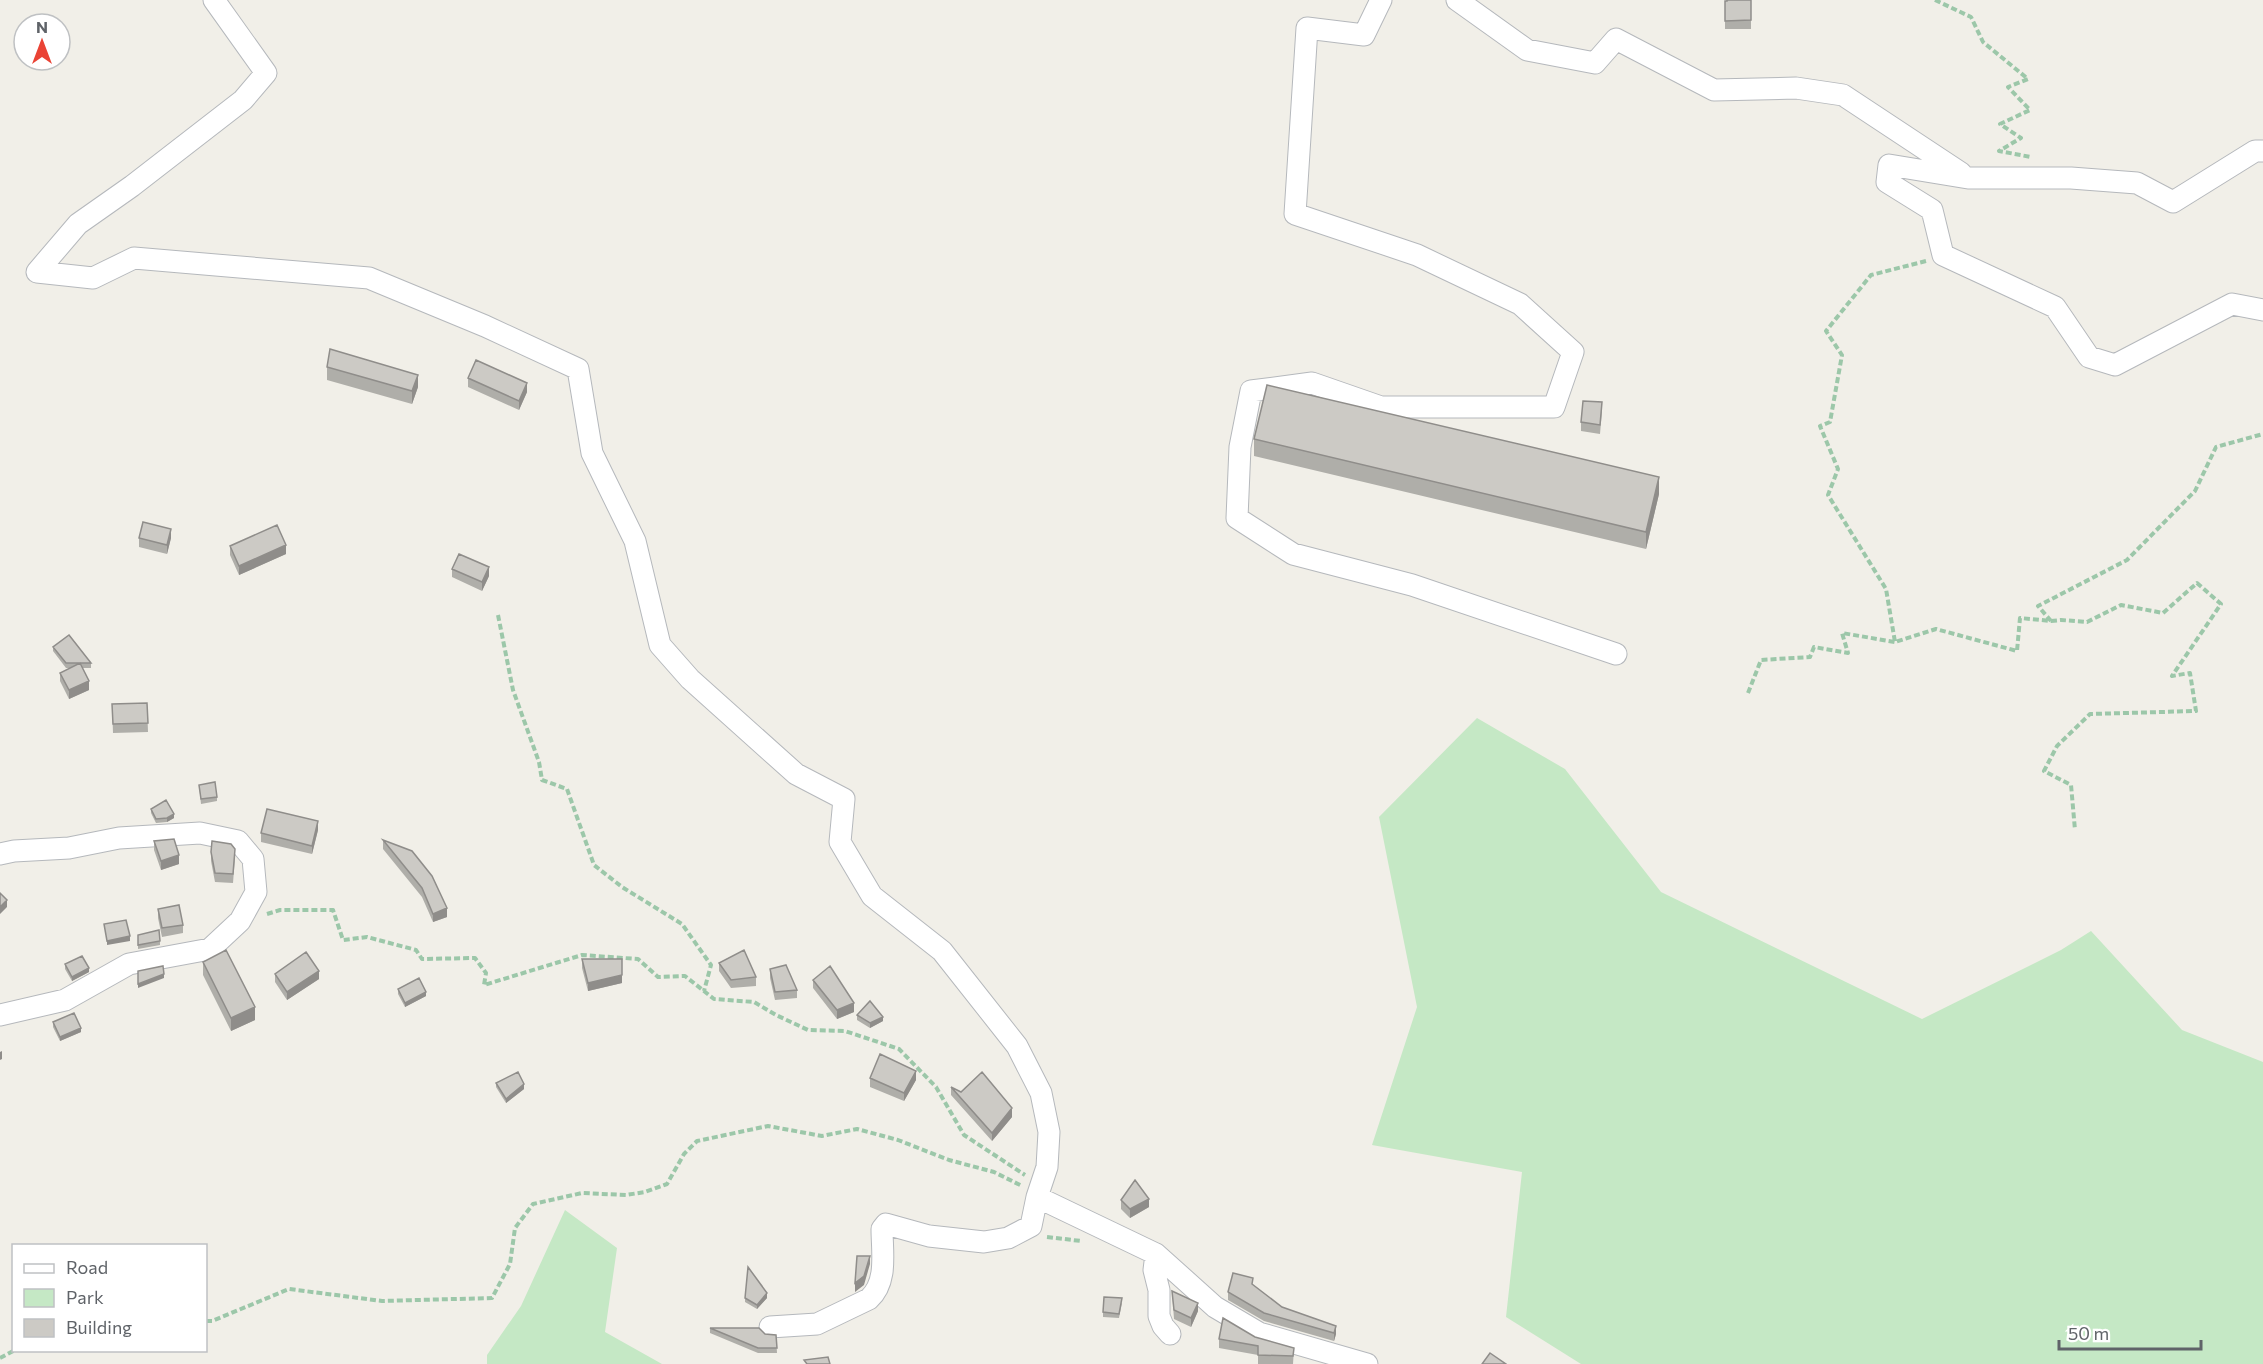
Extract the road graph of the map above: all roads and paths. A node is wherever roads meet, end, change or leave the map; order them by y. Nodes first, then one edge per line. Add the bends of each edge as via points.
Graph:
1 (213, 0) edge
2 (1381, 0) edge
3 (1457, 0) edge
4 (1935, 0) edge
5 (2263, 151) edge
6 (2034, 158) dead end
7 (1968, 178) junction
8 (1943, 255) junction
9 (2263, 310) edge
10 (2263, 434) edge
11 (498, 615) dead end
12 (2051, 621) junction
13 (1895, 642) junction
14 (1616, 654) dead end
15 (1749, 693) dead end
16 (2075, 830) dead end
17 (0, 854) edge
18 (240, 921) junction
19 (704, 991) junction
20 (0, 1015) edge
21 (1039, 1191) junction
22 (1042, 1236) dead end
23 (1084, 1242) dead end
24 (1156, 1254) junction
25 (207, 1321) edge
26 (770, 1327) dead end
27 (1170, 1334) dead end
28 (1367, 1364) edge

1 - 21 street via 266,72 243,100 78,224 37,272 93,278 134,258 369,278 578,369 592,453 635,541 660,645 690,679 796,774 844,799 840,842 872,896 942,951 1017,1046 1041,1093 1049,1132 1047,1167
2 - 14 street via 1364,35 1307,28 1295,214 1417,255 1520,304 1573,352 1554,407 1381,407 1312,383 1251,391 1240,447 1237,518 1293,554 1412,585
3 - 7 street via 1527,50 1595,63 1616,39 1713,90 1796,88 1843,95
4 - 6 path via 1971,17 1983,42 2028,79 2008,87 2030,110 2000,124 2021,138 1999,151
5 - 7 street via 2255,151 2173,202 2138,183 2072,178
7 - 8 street via 1889,165 1887,182 1932,210
8 - 9 street via 2055,307 2089,357 2115,365 2232,304
8 - 13 path via 1871,275 1826,332 1842,355 1830,422 1820,426 1838,469 1828,495 1886,589
10 - 12 path via 2216,447 2195,491 2127,560 2038,606
11 - 19 path via 513,690 542,780 567,789 594,865 682,924 711,965
12 - 13 path via 2020,618 2017,651 1936,629
12 - 16 path via 2087,622 2121,605 2163,613 2197,583 2221,604 2172,676 2190,673 2196,711 2090,714 2057,746 2044,771 2071,786
13 - 15 path via 1842,633 1848,652 1814,647 1810,657 1761,660
17 - 18 street via 69,848 119,838 200,833 238,841 253,859 255,892
18 - 19 path via 280,910 333,910 343,940 367,937 416,950 422,959 476,958 486,973 484,985 582,956 638,959 658,977 684,976
18 - 20 street via 210,949 129,964 65,1000
19 - 21 path via 714,999 754,1002 808,1030 845,1031 899,1049 936,1086 964,1135
21 - 24 street
21 - 25 path via 994,1172 857,1129 822,1136 768,1126 697,1141 684,1154 667,1184 645,1192 582,1193 532,1204 515,1228 510,1264 492,1298 382,1301 289,1289
21 - 26 street via 1031,1226 1008,1238 984,1242 956,1240 886,1224 882,1229 882,1276 869,1299 818,1324
22 - 23 path
24 - 27 street via 1159,1316
24 - 28 street via 1215,1307 1259,1333

